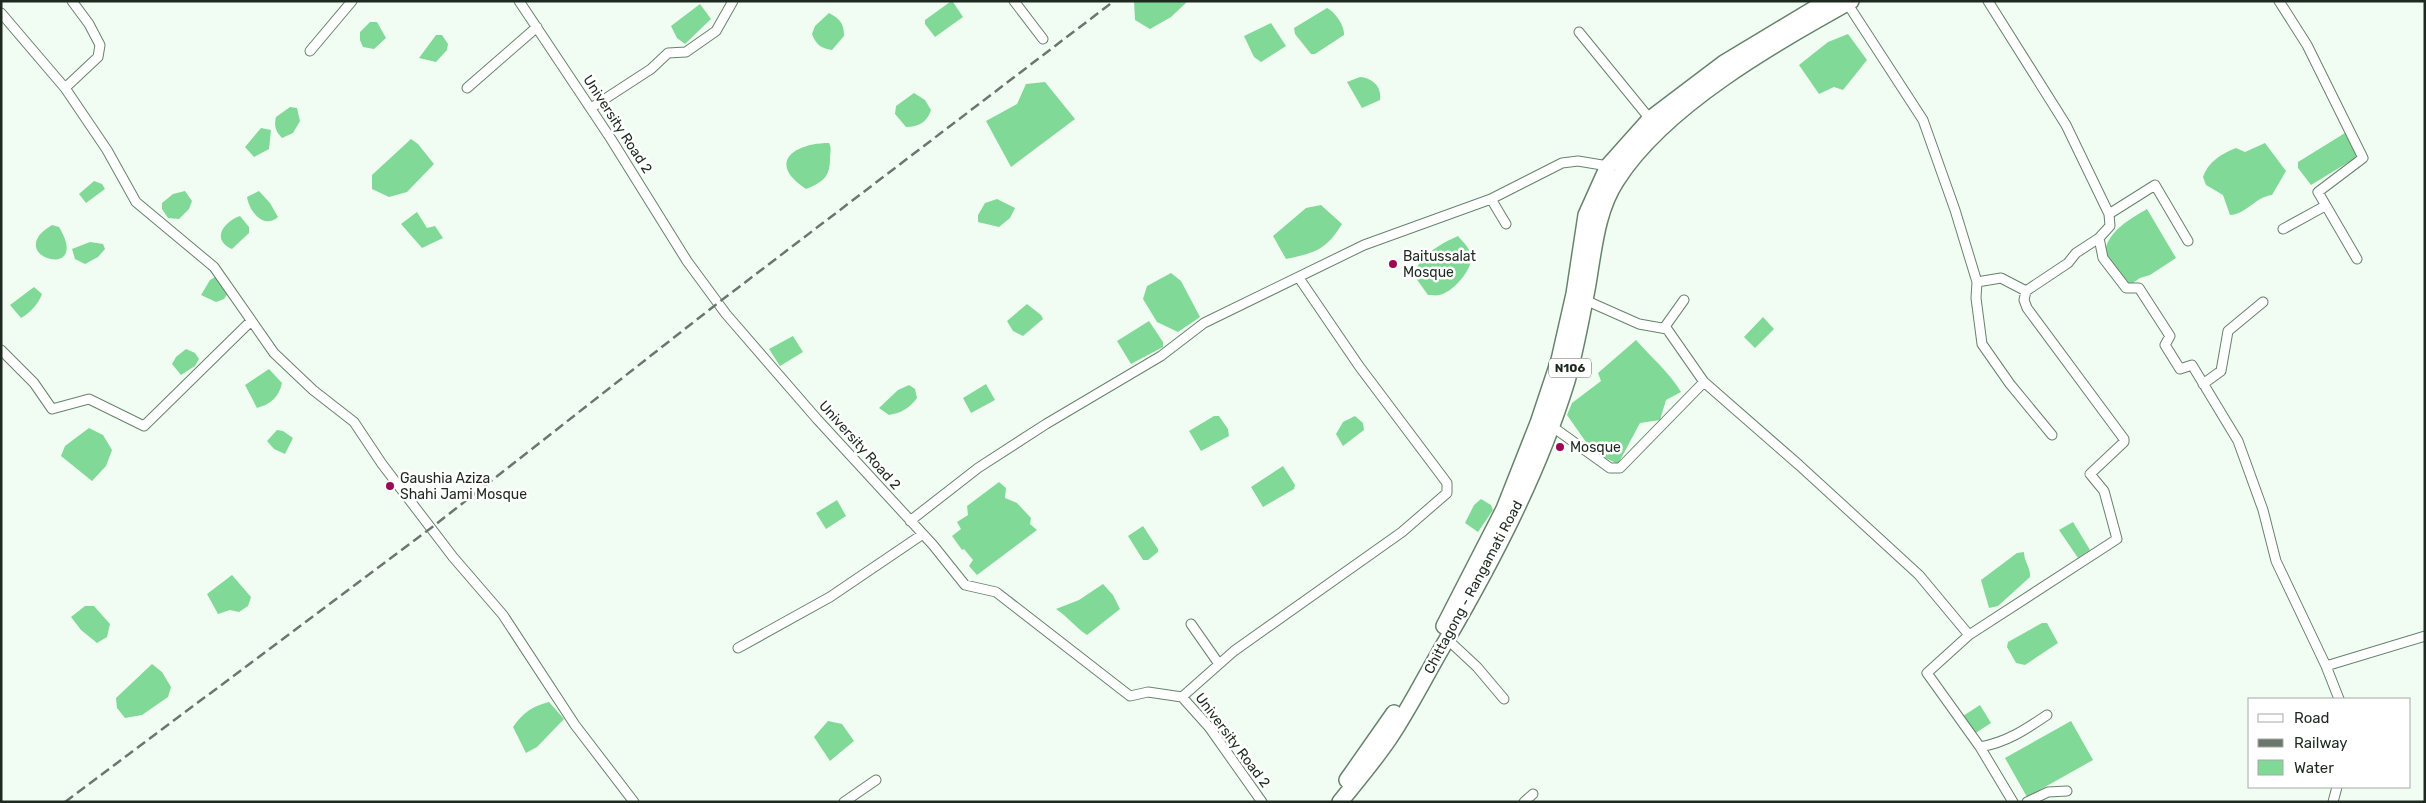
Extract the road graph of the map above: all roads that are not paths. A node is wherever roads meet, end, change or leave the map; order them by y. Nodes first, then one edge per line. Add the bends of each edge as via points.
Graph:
1 (72, 1) edge
2 (352, 1) edge
3 (519, 1) edge
4 (733, 1) edge
5 (1014, 1) edge
6 (1827, 1) edge
7 (1988, 1) edge
8 (2279, 1) edge
9 (1849, 2) edge
10 (1, 12) edge
11 (538, 27) junction
12 (1579, 32) dead end
13 (1043, 39) dead end
14 (310, 51) dead end
15 (65, 88) junction
16 (467, 88) dead end
17 (591, 108) junction
18 (1650, 119) junction
19 (1608, 166) junction
20 (1490, 199) junction
21 (2325, 206) junction
22 (2109, 214) junction
23 (1506, 224) dead end
24 (2282, 229) dead end
25 (2099, 238) junction
26 (2188, 241) dead end
27 (2357, 259) dead end
28 (1298, 278) junction
29 (1977, 282) junction
30 (2026, 291) junction
31 (1585, 300) junction
32 (1684, 300) dead end
33 (2263, 302) dead end
34 (251, 321) junction
35 (1664, 328) junction
36 (1, 350) edge
37 (1704, 382) junction
38 (2203, 384) junction
39 (1550, 425) junction
40 (2052, 435) dead end
41 (910, 521) junction
42 (922, 534) junction
43 (1191, 624) dead end
44 (1969, 635) junction
45 (2425, 636) edge
46 (1447, 639) junction
47 (738, 648) dead end
48 (1219, 664) junction
49 (2326, 666) junction
50 (1182, 697) junction
51 (2338, 698) edge
52 (1504, 699) dead end
53 (2047, 715) dead end
54 (1980, 747) junction
55 (876, 780) dead end
56 (2338, 788) edge
57 (2067, 790) dead end
58 (1533, 794) dead end
59 (634, 802) edge
60 (844, 802) edge
61 (1262, 802) edge
62 (1332, 802) edge
63 (1340, 802) edge
64 (1524, 802) edge
65 (2012, 802) edge
66 (2027, 802) edge
67 (2333, 802) edge

1 - 15 street via 100,45 98,57
2 - 14 street
3 - 11 street, University Road 2
4 - 17 street via 716,31 686,52 668,53 651,69
5 - 13 street
6 - 18 highway, Chittagong - Rangamati Road / N106 via 1724,63
7 - 22 street via 2066,125
8 - 21 street via 2307,45 2363,158 2318,192
9 - 29 street via 1923,120
9 - 31 highway, Chittagong - Rangamati Road / N106 via 1701,95 1642,146 1615,182 1603,206
10 - 15 street
11 - 16 street
11 - 17 street, University Road 2
12 - 18 street
15 - 34 street via 107,150 136,202 214,267
17 - 41 street, University Road 2 via 687,261 718,303
18 - 19 highway, Chittagong - Rangamati Road / N106
19 - 20 street via 1578,161 1562,163
19 - 62 highway, Chittagong - Rangamati Road / N106 via 1586,215 1574,294 1559,360 1504,509 1440,634 1393,715
20 - 23 street
20 - 28 street via 1364,245
21 - 24 street
21 - 27 street
22 - 25 street via 2110,226
22 - 26 street via 2155,185
25 - 30 street
25 - 38 street via 2103,258 2126,288 2139,288 2170,336 2165,345 2180,369 2192,365
28 - 41 street via 1204,323 1161,356 978,468
28 - 48 street via 1447,483 1447,493 1402,532
29 - 30 street via 2002,278
29 - 40 street via 1982,344
30 - 44 street via 2024,300 2028,308 2124,439 2090,474 2104,491 2117,539
31 - 35 street via 1639,324
31 - 39 highway, Chittagong - Rangamati Road / N106 via 1567,381
32 - 35 street
33 - 38 street via 2228,331 2220,371
34 - 36 street via 144,426 89,399 52,409 34,383
34 - 59 street via 274,353 313,390 354,422 453,557 503,615 575,725
35 - 37 street
37 - 39 street via 1620,468 1610,468
37 - 44 street via 1919,575
38 - 49 street via 2238,441 2263,510 2276,561
39 - 46 highway, Chittagong - Rangamati Road / N106 via 1510,525
41 - 42 street, University Road 2
42 - 47 street via 830,597
42 - 50 street, University Road 2 via 965,585 996,592 1130,696 1148,692
43 - 48 street
44 - 54 street via 1927,673
45 - 49 street
46 - 52 street
46 - 63 highway, Chittagong - Rangamati Road / N106 via 1390,738
48 - 50 street
49 - 51 street
50 - 61 street, University Road 2 via 1209,727
53 - 54 street via 2017,735
54 - 65 street
55 - 60 street
56 - 67 street
57 - 66 street via 2048,792
58 - 64 street

